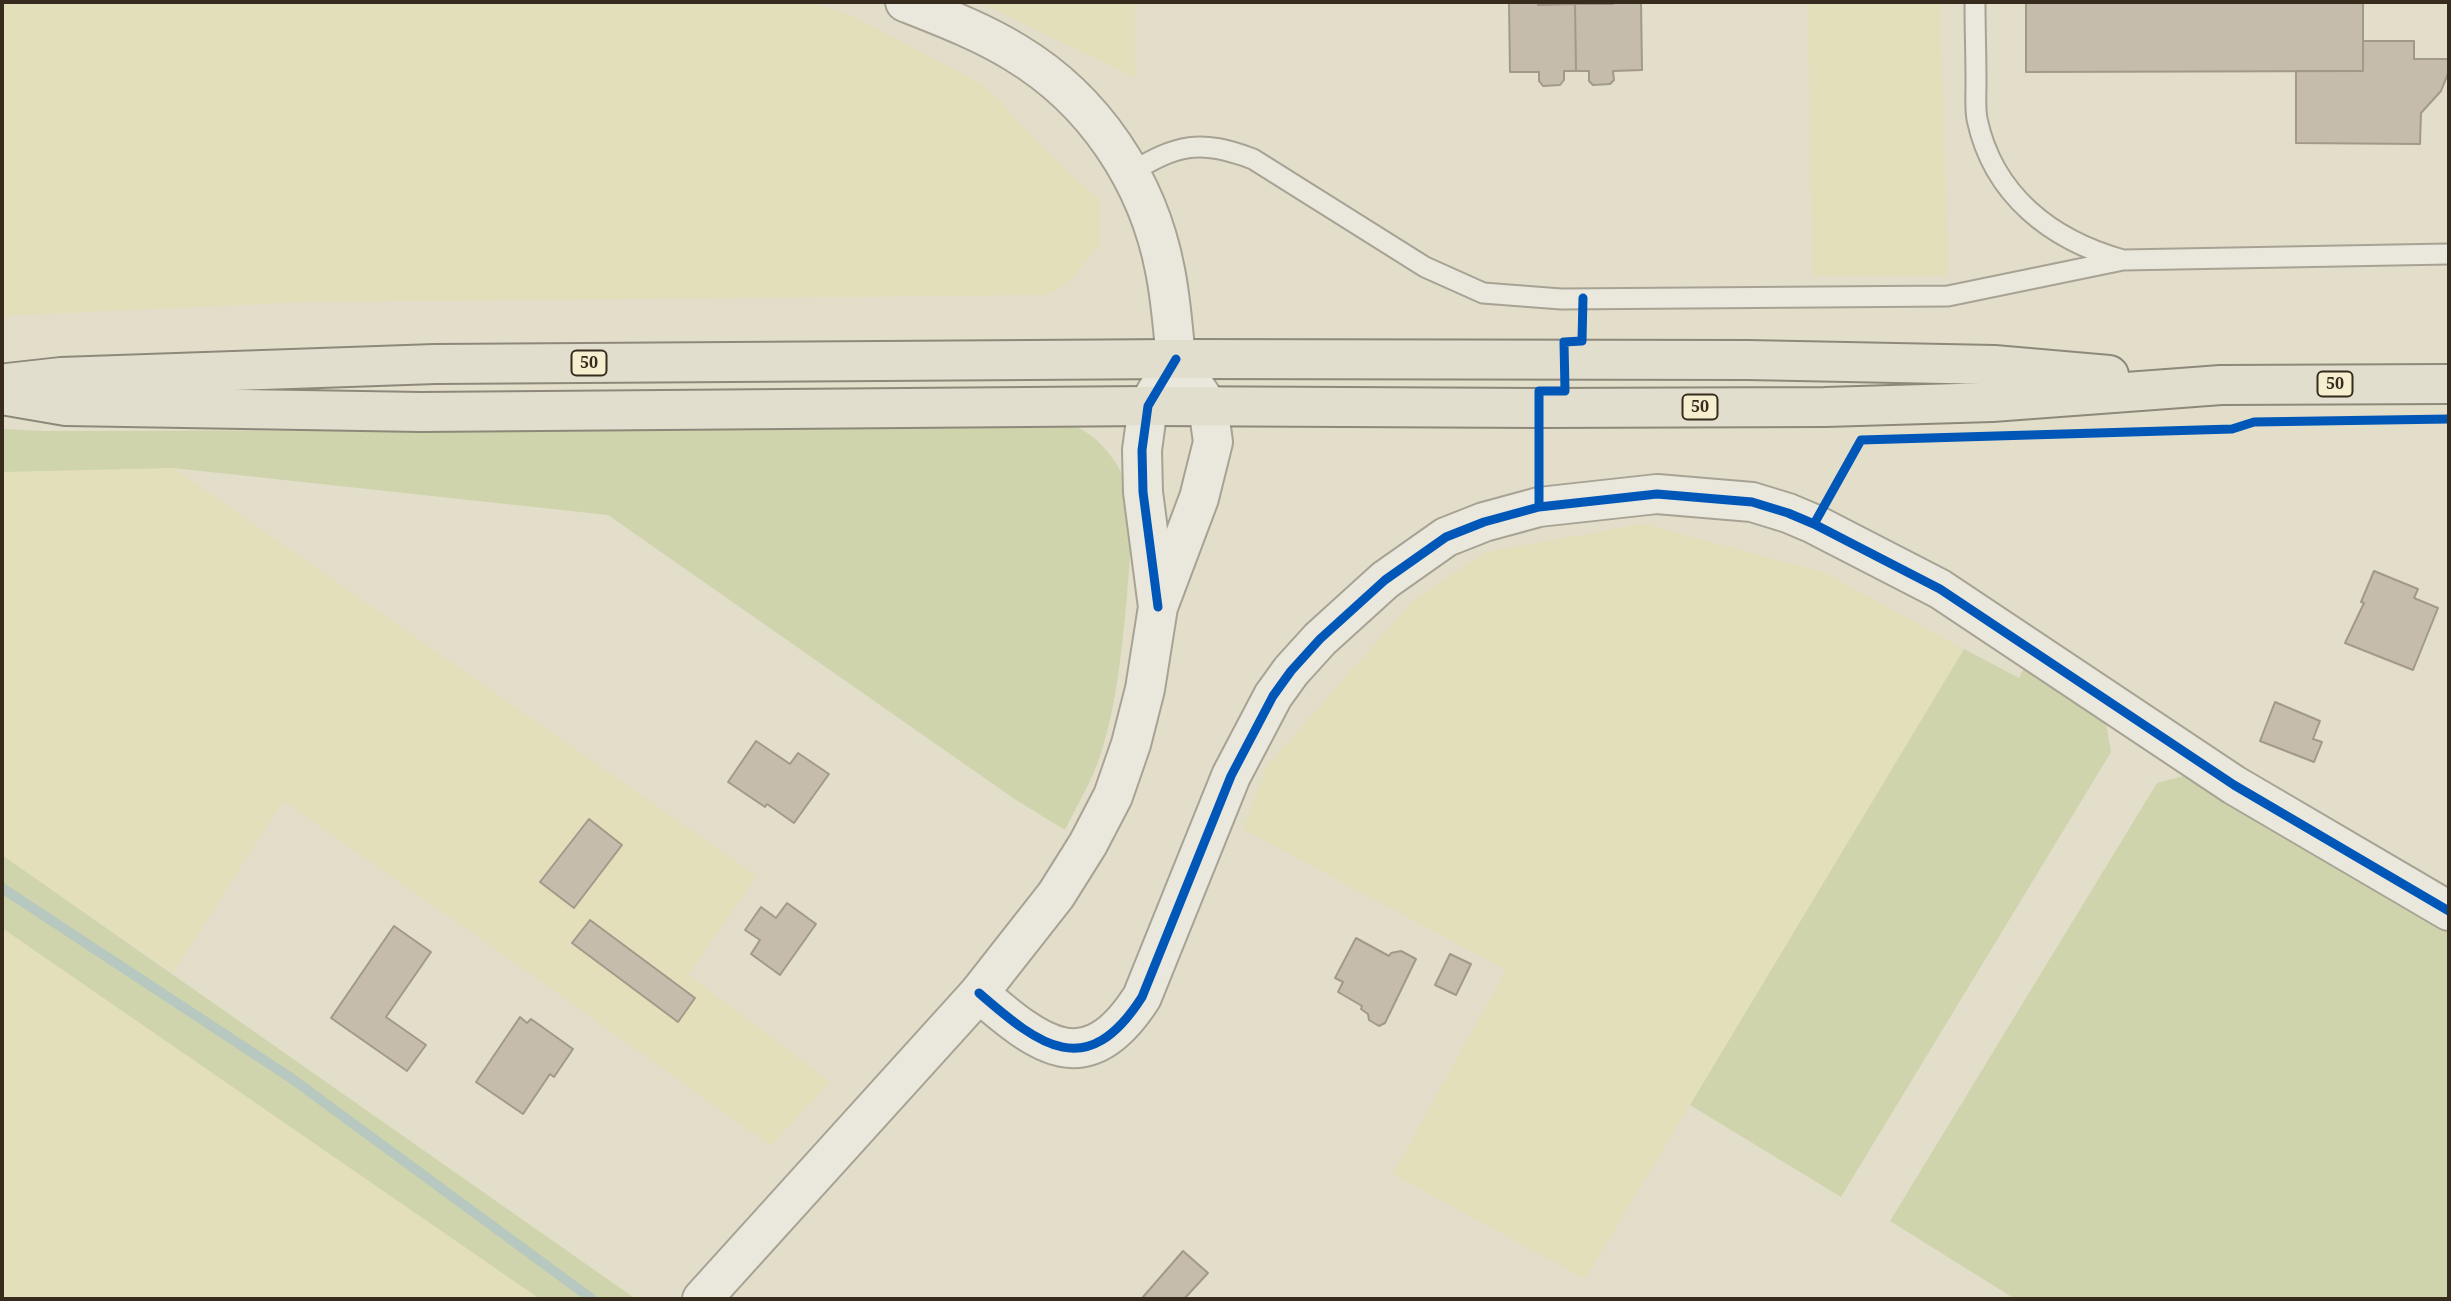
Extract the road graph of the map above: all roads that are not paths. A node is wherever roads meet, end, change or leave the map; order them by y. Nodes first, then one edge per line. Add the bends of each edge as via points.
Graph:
1 (905, 2) edge
2 (1975, 2) edge
3 (1130, 173) junction
4 (2449, 254) edge
5 (2123, 260) junction
6 (1176, 359) junction
7 (2, 384) edge
8 (2221, 384) junction
9 (2449, 384) edge
10 (2, 396) edge
11 (1148, 406) junction
12 (1208, 406) junction
13 (1158, 607) junction
14 (2449, 911) edge
15 (979, 993) junction
16 (702, 1299) edge

1 - 3 street via 1016,53 1064,88 1105,133
2 - 5 lane via 1976,117 1986,150 2007,187 2032,214 2067,240
3 - 5 lane via 1161,154 1197,145 1226,149 1253,159 1425,267 1483,293 1561,299 1948,296
3 - 6 street via 1146,203 1166,271
4 - 5 lane
6 - 7 main road, 50 via 435,364 61,377
6 - 8 main road, 50 via 1967,364
6 - 11 street
6 - 12 street
8 - 9 main road, 50
8 - 12 main road, 50 via 1992,402 1825,407
10 - 11 main road, 50 via 66,406 421,412
11 - 12 main road, 50
11 - 13 street via 1143,492
12 - 13 street via 1213,442 1199,498
13 - 15 street via 1139,711 1113,796 1056,895
14 - 15 street via 2234,785 1940,589 1788,513 1752,502 1657,494 1539,507 1446,537 1385,580 1320,639 1291,671 1256,726 1231,776 1142,997 1126,1022 1104,1040 1079,1048 1056,1047 1027,1033
15 - 16 street

